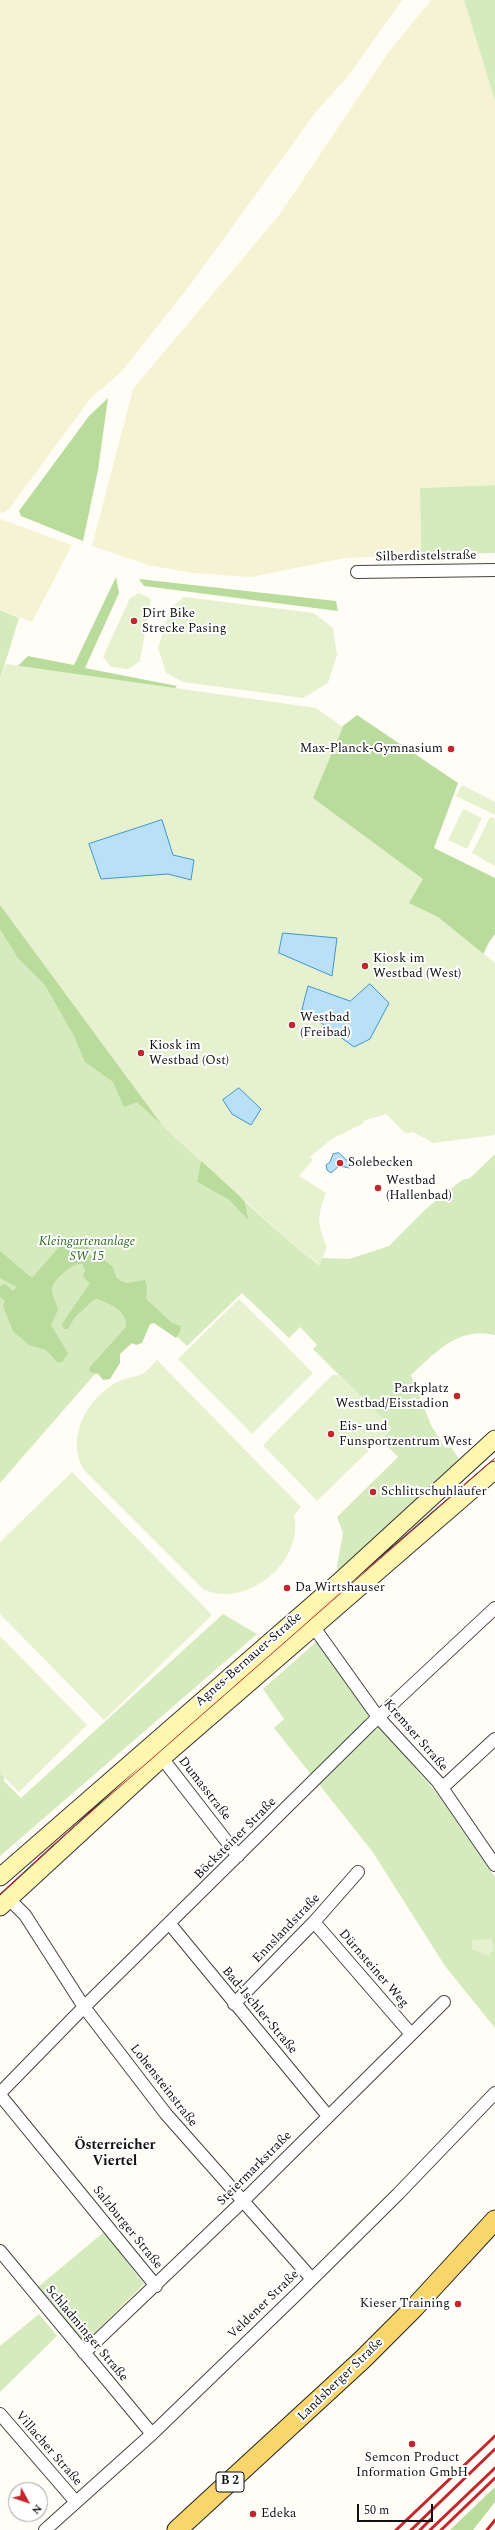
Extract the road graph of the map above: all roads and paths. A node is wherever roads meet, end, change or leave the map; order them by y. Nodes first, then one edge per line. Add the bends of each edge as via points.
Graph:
1 (495, 570) edge
2 (357, 572) dead end
3 (495, 1439) edge
4 (495, 1470) edge
5 (495, 1608) edge
6 (313, 1626) junction
7 (378, 1717) junction
8 (495, 1739) edge
9 (162, 1758) junction
10 (442, 1788) junction
11 (238, 1856) junction
12 (495, 1865) edge
13 (358, 1872) dead end
14 (0, 1877) edge
15 (4, 1903) edge
16 (314, 1922) junction
17 (169, 1924) junction
18 (444, 2002) dead end
19 (234, 2004) junction
20 (84, 2007) junction
21 (412, 2034) junction
22 (495, 2092) edge
23 (0, 2094) edge
24 (328, 2116) junction
25 (242, 2202) junction
26 (495, 2220) edge
27 (0, 2251) edge
28 (312, 2279) junction
29 (156, 2286) junction
30 (84, 2353) junction
31 (0, 2414) edge
32 (152, 2434) junction
33 (76, 2502) junction
34 (45, 2530) edge
35 (177, 2530) edge

1 - 2 street, Silberdistelstraße
3 - 14 main road, Agnes-Bernauer-Straße via 339,1582
4 - 6 main road, Agnes-Bernauer-Straße
5 - 7 street, Böcksteiner Straße
6 - 7 street, Kremser Straße
6 - 9 main road, Agnes-Bernauer-Straße
7 - 10 street, Kremser Straße
7 - 11 street, Böcksteiner Straße
8 - 10 street
9 - 11 street, Dumasstraße
9 - 15 main road, Agnes-Bernauer-Straße
10 - 12 street, Kremser Straße
11 - 17 street, Böcksteiner Straße
13 - 16 street, Ennslandstraße
15 - 20 street, Lohensteinstraße via 25,1914
16 - 19 street, Ennslandstraße
16 - 21 street, Dürnsteiner Weg
17 - 19 street, Bad-Ischler-Straße
17 - 20 street, Böcksteiner Straße
18 - 21 street, Steiermarkstraße
19 - 24 street, Bad-Ischler-Straße
20 - 23 street, Böcksteiner Straße
20 - 25 street, Lohensteinstraße via 168,2117
21 - 24 street, Steiermarkstraße
22 - 28 street, Veldener Straße via 398,2194
23 - 29 street, Salzburger Straße
24 - 25 street, Steiermarkstraße
25 - 28 street, Lohensteinstraße
25 - 29 street, Steiermarkstraße
26 - 35 main road, Landsberger Straße / B 2 via 414,2308 354,2367
27 - 30 street, Schladminger Straße
28 - 32 street, Veldener Straße
29 - 30 street, Steiermarkstraße
30 - 32 street, Schladminger Straße
31 - 33 street, Villacher Straße
32 - 33 street, Veldener Straße
33 - 34 street, Veldener Straße

